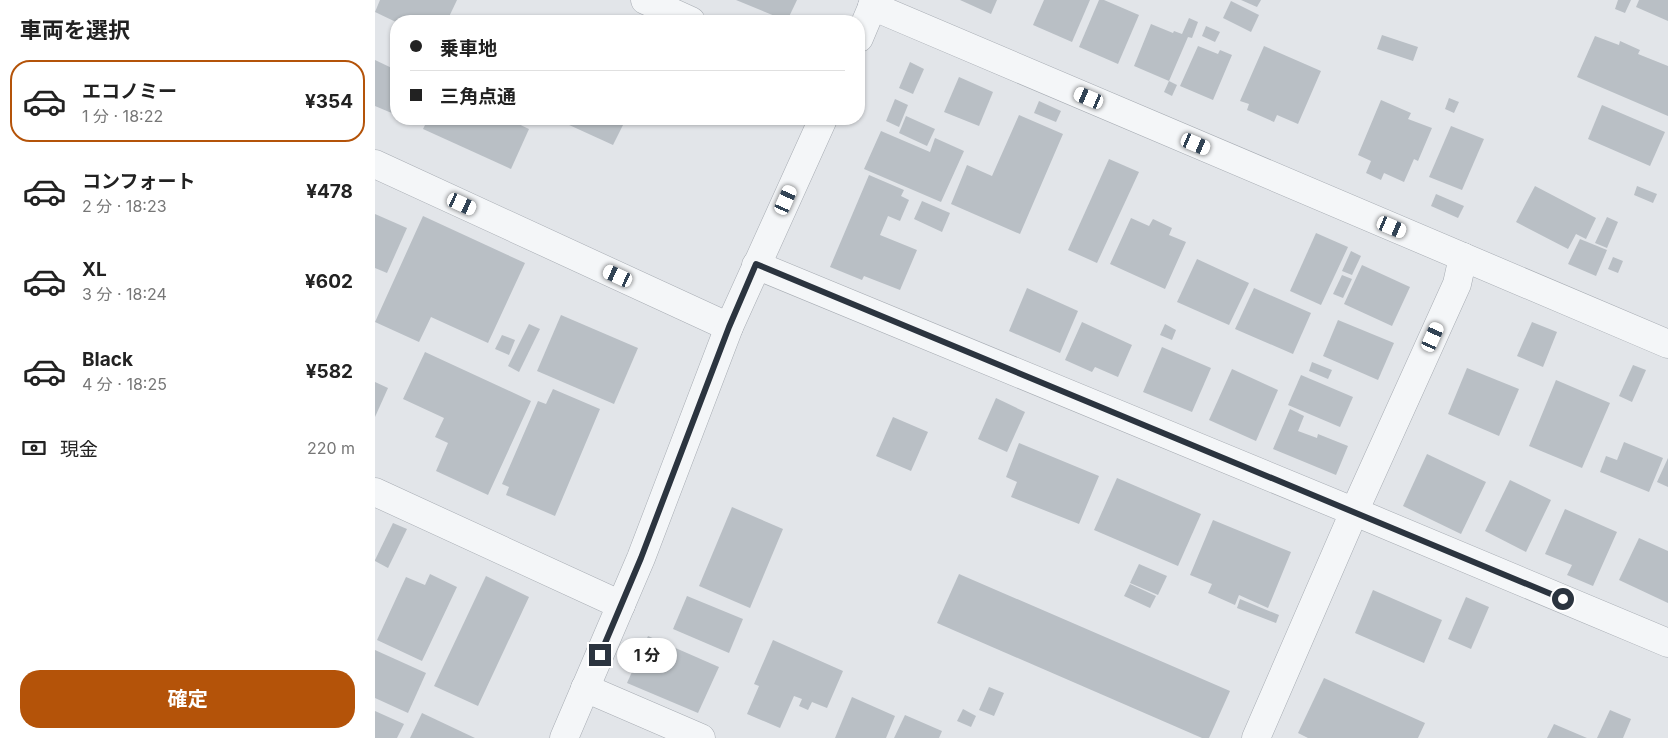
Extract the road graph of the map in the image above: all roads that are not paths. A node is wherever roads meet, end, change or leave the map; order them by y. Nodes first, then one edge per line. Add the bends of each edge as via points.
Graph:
1 (645, 0) edge
2 (873, 3) edge
3 (678, 15) edge
4 (865, 23) edge
5 (820, 125) edge
6 (375, 164) edge
7 (1463, 257) junction
8 (756, 264) junction
9 (729, 327) junction
10 (1668, 344) edge
11 (375, 492) edge
12 (1354, 512) junction
13 (621, 605) junction
14 (1668, 643) edge
15 (585, 688) junction
16 (564, 738) edge
17 (701, 738) edge
18 (1255, 738) edge

1 - 3 street
2 - 4 street
2 - 7 street
5 - 8 street
6 - 9 street
7 - 10 street
7 - 12 street via 1457,284
8 - 9 street
8 - 12 street
9 - 13 street
11 - 13 street
12 - 14 street
12 - 18 street
13 - 15 street
15 - 16 street
15 - 17 street

